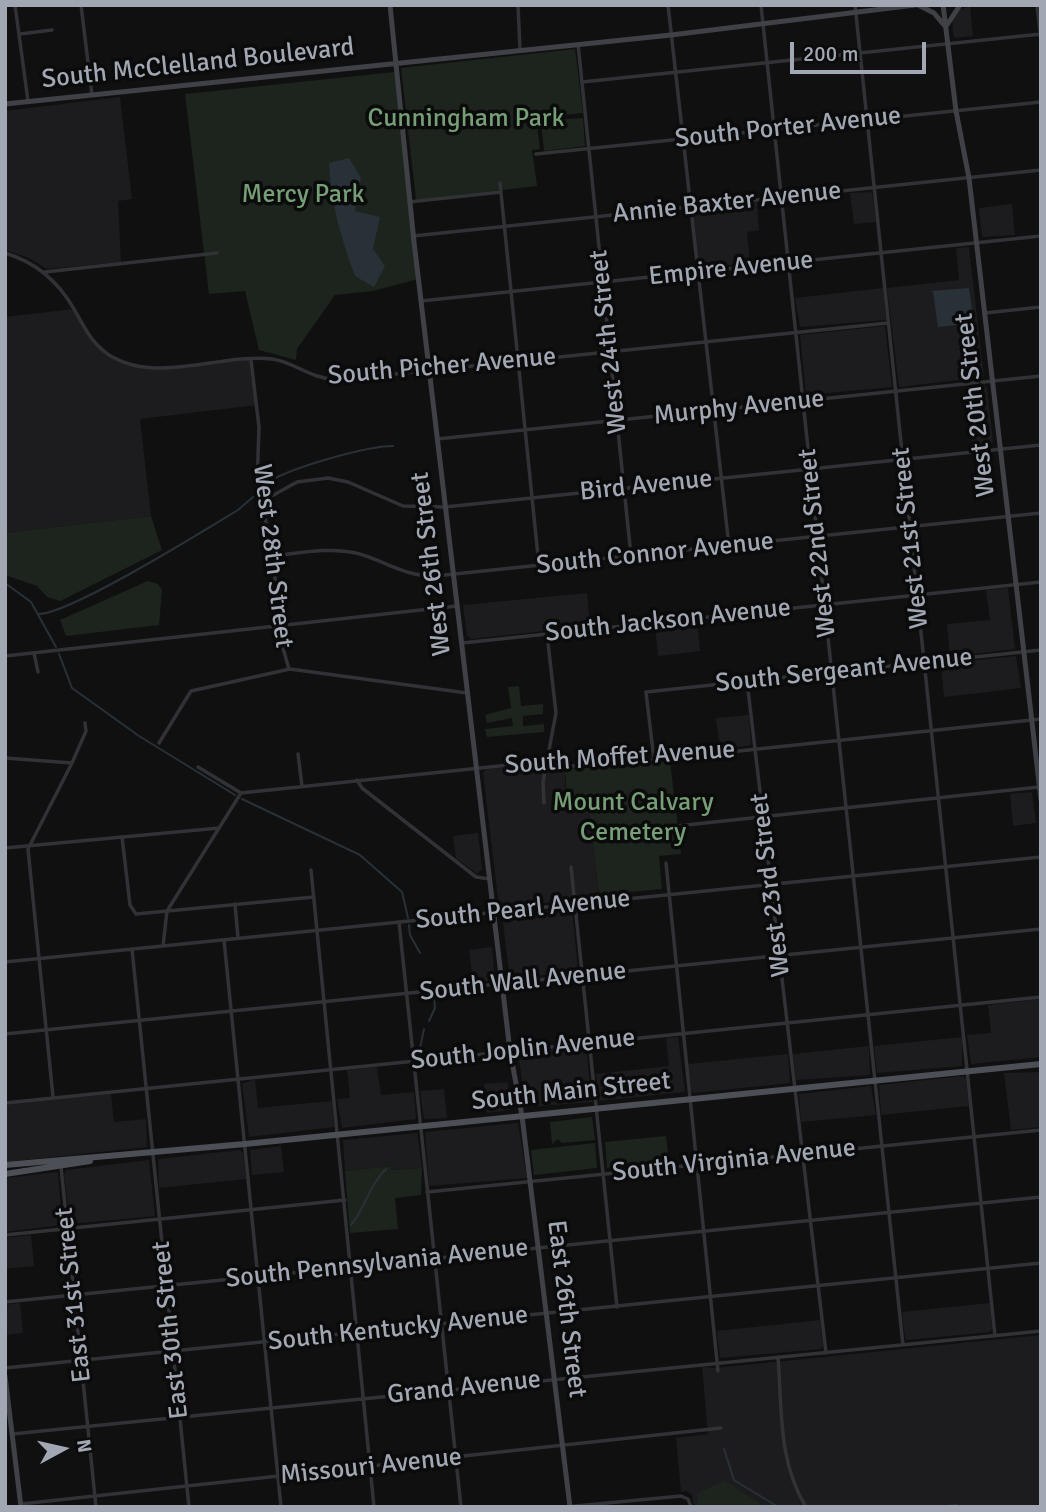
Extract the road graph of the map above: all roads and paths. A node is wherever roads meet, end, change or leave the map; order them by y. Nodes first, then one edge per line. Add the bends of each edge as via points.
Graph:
1 (15, 5) edge
2 (81, 5) edge
3 (390, 5) edge
4 (518, 5) edge
5 (668, 5) edge
6 (761, 5) edge
7 (855, 5) edge
8 (917, 5) edge
9 (943, 5) edge
10 (960, 5) edge
11 (1037, 5) edge
12 (856, 13) junction
13 (763, 24) junction
14 (946, 28) junction
15 (52, 30) dead end
16 (19, 34) junction
17 (1040, 34) edge
18 (671, 35) junction
19 (1041, 40) edge
20 (947, 43) junction
21 (579, 44) junction
22 (520, 50) junction
23 (860, 52) junction
24 (767, 62) junction
25 (394, 63) junction
26 (675, 72) junction
27 (582, 82) junction
28 (92, 95) junction
29 (28, 102) junction
30 (1041, 102) edge
31 (5, 104) edge
32 (956, 111) junction
33 (867, 120) junction
34 (774, 130) junction
35 (682, 139) junction
36 (589, 149) junction
37 (536, 154) dead end
38 (1041, 170) edge
39 (969, 178) junction
40 (500, 183) dead end
41 (874, 187) junction
42 (501, 192) junction
43 (782, 197) junction
44 (409, 202) junction
45 (689, 207) junction
46 (596, 216) junction
47 (505, 226) junction
48 (413, 236) junction
49 (1041, 236) edge
50 (976, 242) junction
51 (5, 253) edge
52 (218, 253) dead end
53 (881, 253) junction
54 (789, 263) junction
55 (43, 272) junction
56 (696, 272) junction
57 (603, 282) junction
58 (511, 292) junction
59 (421, 302) junction
60 (1041, 307) edge
61 (985, 313) junction
62 (889, 323) junction
63 (796, 333) junction
64 (706, 342) junction
65 (610, 352) junction
66 (251, 359) junction
67 (518, 362) junction
68 (429, 372) junction
69 (1041, 376) edge
70 (992, 381) junction
71 (896, 391) junction
72 (803, 401) junction
73 (714, 410) junction
74 (617, 421) junction
75 (525, 430) junction
76 (437, 439) junction
77 (1041, 445) edge
78 (1000, 449) junction
79 (903, 459) junction
80 (810, 469) junction
81 (721, 478) junction
82 (624, 488) junction
83 (532, 498) junction
84 (261, 502) junction
85 (445, 507) junction
86 (1041, 513) edge
87 (1008, 517) junction
88 (910, 527) junction
89 (817, 537) junction
90 (729, 547) junction
91 (273, 556) junction
92 (631, 556) junction
93 (539, 566) junction
94 (453, 575) junction
95 (1041, 582) edge
96 (1016, 584) junction
97 (917, 595) junction
98 (824, 605) junction
99 (457, 606) junction
100 (282, 624) junction
101 (547, 634) junction
102 (461, 643) junction
103 (1041, 650) edge
104 (1024, 652) junction
105 (34, 653) junction
106 (5, 656) edge
107 (924, 663) junction
108 (289, 669) junction
109 (38, 672) dead end
110 (832, 672) junction
111 (747, 681) junction
112 (467, 693) junction
113 (1041, 719) edge
114 (1031, 720) junction
115 (85, 723) dead end
116 (932, 730) junction
117 (839, 740) junction
118 (159, 743) dead end
119 (755, 749) junction
120 (298, 754) dead end
121 (5, 758) edge
122 (654, 760) junction
123 (72, 763) junction
124 (546, 766) junction
125 (198, 767) dead end
126 (477, 768) junction
127 (357, 780) junction
128 (302, 786) junction
129 (1040, 787) edge
130 (241, 793) junction
131 (939, 799) junction
132 (1041, 800) edge
133 (544, 803) dead end
134 (846, 809) junction
135 (763, 817) junction
136 (677, 826) dead end
137 (219, 828) junction
138 (122, 836) junction
139 (30, 846) junction
140 (5, 848) edge
141 (1041, 857) edge
142 (666, 863) dead end
143 (570, 867) dead end
144 (946, 867) junction
145 (311, 870) dead end
146 (853, 876) junction
147 (490, 878) junction
148 (771, 884) junction
149 (667, 895) junction
150 (314, 897) junction
151 (235, 904) junction
152 (575, 904) junction
153 (167, 911) junction
154 (493, 913) junction
155 (399, 922) junction
156 (1041, 929) edge
157 (317, 931) junction
158 (238, 938) junction
159 (953, 938) junction
160 (224, 940) junction
161 (163, 946) junction
162 (861, 947) junction
163 (132, 949) junction
164 (779, 956) junction
165 (40, 958) junction
166 (5, 962) edge
167 (675, 966) junction
168 (582, 975) junction
169 (502, 984) junction
170 (407, 993) junction
171 (1041, 997) edge
172 (325, 1002) junction
173 (961, 1006) junction
174 (231, 1011) junction
175 (868, 1015) junction
176 (139, 1020) junction
177 (787, 1023) junction
178 (47, 1030) junction
179 (5, 1034) edge
180 (682, 1034) junction
181 (590, 1043) junction
182 (510, 1051) junction
183 (413, 1061) junction
184 (1041, 1064) edge
185 (331, 1069) junction
186 (968, 1071) junction
187 (238, 1079) junction
188 (875, 1081) junction
189 (146, 1088) junction
190 (794, 1089) junction
191 (53, 1097) junction
192 (688, 1100) junction
193 (5, 1103) edge
194 (597, 1109) junction
195 (522, 1116) junction
196 (419, 1126) junction
197 (1041, 1130) edge
198 (338, 1135) junction
199 (975, 1137) junction
200 (245, 1144) junction
201 (882, 1146) junction
202 (153, 1152) junction
203 (802, 1154) junction
204 (106, 1157) junction
205 (5, 1165) edge
206 (696, 1165) junction
207 (61, 1167) junction
208 (5, 1174) edge
209 (603, 1174) junction
210 (531, 1182) junction
211 (427, 1192) junction
212 (1041, 1196) edge
213 (345, 1200) junction
214 (981, 1202) junction
215 (252, 1210) junction
216 (889, 1212) junction
217 (160, 1220) junction
218 (810, 1220) junction
219 (67, 1228) junction
220 (703, 1231) junction
221 (5, 1235) edge
222 (610, 1240) junction
223 (539, 1247) junction
224 (434, 1258) junction
225 (1041, 1263) edge
226 (351, 1266) junction
227 (988, 1269) junction
228 (259, 1276) junction
229 (896, 1278) junction
230 (166, 1285) junction
231 (818, 1285) junction
232 (74, 1294) junction
233 (710, 1297) junction
234 (5, 1301) edge
235 (617, 1307) junction
236 (548, 1314) junction
237 (441, 1325) junction
238 (1041, 1331) edge
239 (357, 1333) junction
240 (995, 1336) junction
241 (265, 1343) junction
242 (903, 1345) junction
243 (173, 1351) junction
244 (825, 1353) junction
245 (778, 1357) junction
246 (81, 1361) junction
247 (717, 1363) junction
248 (5, 1368) edge
249 (718, 1371) dead end
250 (5, 1376) edge
251 (555, 1378) junction
252 (6, 1384) edge
253 (447, 1389) junction
254 (364, 1399) junction
255 (272, 1408) junction
256 (8, 1414) edge
257 (180, 1418) junction
258 (88, 1427) junction
259 (721, 1428) dead end
260 (12, 1434) junction
261 (563, 1445) junction
262 (455, 1459) junction
263 (370, 1468) junction
264 (278, 1477) junction
265 (187, 1487) junction
266 (95, 1497) junction
267 (21, 1506) edge
268 (96, 1507) edge
269 (189, 1507) edge
270 (281, 1507) edge
271 (374, 1507) edge
272 (461, 1507) edge
273 (569, 1507) edge
274 (691, 1507) edge
275 (806, 1507) edge

1 - 16 street
2 - 28 street
3 - 25 main road, West 26th Street
4 - 22 street
5 - 18 street
6 - 13 street, West 22nd Street
7 - 12 street, West 21st Street
8 - 12 main road, South McClelland Boulevard
8 - 14 main road via 934,13
9 - 14 main road, West 20th Street
10 - 14 main road
11 - 17 street
12 - 13 main road, South McClelland Boulevard
12 - 23 street, West 21st Street
13 - 18 main road, South McClelland Boulevard
13 - 24 street, West 22nd Street
14 - 20 main road, West 20th Street
15 - 16 street
16 - 29 street
17 - 19 street
17 - 20 street
18 - 21 main road, South McClelland Boulevard
18 - 26 street
20 - 23 street
20 - 32 main road, West 20th Street
21 - 22 main road, South McClelland Boulevard
21 - 27 street, West 24th Street
22 - 25 main road, South McClelland Boulevard
23 - 24 street
23 - 33 street, West 21st Street
24 - 26 street
24 - 34 street, West 22nd Street
25 - 28 main road, South McClelland Boulevard
25 - 44 main road, West 26th Street
26 - 27 street
26 - 35 street
27 - 36 street, West 24th Street
28 - 29 main road, South McClelland Boulevard
29 - 31 main road, South McClelland Boulevard
30 - 32 street, South Porter Avenue
32 - 33 street, South Porter Avenue
32 - 39 main road, West 20th Street
33 - 34 street, South Porter Avenue
33 - 41 street, West 21st Street
34 - 35 street, South Porter Avenue
34 - 43 street, West 22nd Street
35 - 36 street, South Porter Avenue
35 - 45 street
36 - 37 street, South Porter Avenue
36 - 46 street, West 24th Street
38 - 39 street, Annie Baxter Avenue
39 - 41 street, Annie Baxter Avenue
39 - 50 main road, West 20th Street
40 - 42 street
41 - 43 street, Annie Baxter Avenue
41 - 53 street, West 21st Street
42 - 44 street
42 - 47 street
43 - 45 street, Annie Baxter Avenue
43 - 54 street, West 22nd Street
44 - 48 main road, West 26th Street
45 - 46 street, Annie Baxter Avenue
45 - 56 street
46 - 47 street, Annie Baxter Avenue
46 - 57 street, West 24th Street
47 - 48 street, Annie Baxter Avenue
47 - 58 street
48 - 59 main road, West 26th Street
49 - 50 street, Empire Avenue
50 - 53 street, Empire Avenue
50 - 61 main road, West 20th Street
51 - 55 street, South Picher Avenue
52 - 55 street
53 - 54 street, Empire Avenue
53 - 62 street, West 21st Street
54 - 56 street, Empire Avenue
54 - 63 street, West 22nd Street
55 - 66 street, South Picher Avenue via 73,306 89,337 129,365 158,368
56 - 57 street, Empire Avenue
56 - 64 street
57 - 58 street, Empire Avenue
57 - 65 street, West 24th Street
58 - 59 street, Empire Avenue
58 - 67 street
59 - 68 main road, West 26th Street
60 - 61 street
61 - 70 main road, West 20th Street
62 - 63 street, South Picher Avenue
62 - 71 street, West 21st Street
63 - 64 street, South Picher Avenue
63 - 72 street, West 22nd Street
64 - 65 street, South Picher Avenue
64 - 73 street
65 - 67 street, South Picher Avenue
65 - 74 street, West 24th Street
66 - 68 street, South Picher Avenue via 287,363 332,380
66 - 84 street, West 28th Street via 260,427 256,471
67 - 68 street, South Picher Avenue
67 - 75 street
68 - 76 main road, West 26th Street
69 - 70 street, Murphy Avenue
70 - 71 street, Murphy Avenue
70 - 78 main road, West 20th Street
71 - 72 street, Murphy Avenue
71 - 79 street, West 21st Street
72 - 73 street, Murphy Avenue
72 - 80 street, West 22nd Street
73 - 74 street, Murphy Avenue
73 - 81 street
74 - 75 street, Murphy Avenue
74 - 82 street, West 24th Street
75 - 76 street, Murphy Avenue
75 - 83 street
76 - 85 main road, West 26th Street
77 - 78 street, Bird Avenue
78 - 79 street, Bird Avenue
78 - 87 main road, West 20th Street
79 - 80 street, Bird Avenue
79 - 88 street, West 21st Street
80 - 81 street, Bird Avenue
80 - 89 street, West 22nd Street
81 - 82 street, Bird Avenue
81 - 90 street
82 - 83 street, Bird Avenue
82 - 92 street, West 24th Street
83 - 85 street, Bird Avenue
83 - 93 street
84 - 85 street, Bird Avenue via 297,482 328,478 403,506
84 - 91 street, West 28th Street
85 - 94 main road, West 26th Street
86 - 87 street, South Connor Avenue
87 - 88 street, South Connor Avenue
87 - 96 main road, West 20th Street
88 - 89 street, South Connor Avenue
88 - 97 street, West 21st Street
89 - 90 street, South Connor Avenue
89 - 98 street, West 22nd Street
90 - 92 street, South Connor Avenue
91 - 94 street, South Connor Avenue via 341,551 411,574
91 - 100 street, West 28th Street
92 - 93 street, South Connor Avenue
93 - 94 street, South Connor Avenue
94 - 99 main road, West 26th Street
95 - 96 street, South Jackson Avenue
96 - 97 street, South Jackson Avenue
96 - 104 main road, West 20th Street
97 - 98 street, South Jackson Avenue
97 - 107 street, West 21st Street
98 - 101 street, South Jackson Avenue
98 - 110 street, West 22nd Street
99 - 100 street
99 - 102 main road, West 26th Street
100 - 105 street
100 - 108 street, West 28th Street
101 - 102 street, South Jackson Avenue
101 - 124 street via 556,713
102 - 112 main road, West 26th Street
103 - 104 street, South Sergeant Avenue
104 - 107 street, South Sergeant Avenue
104 - 114 main road, West 20th Street
105 - 106 street
105 - 109 street
107 - 110 street, South Sergeant Avenue
107 - 116 street, West 21st Street
108 - 112 street
108 - 118 street via 191,691
110 - 111 street, South Sergeant Avenue
110 - 117 street, West 22nd Street
111 - 119 street, West 23rd Street
111 - 122 street, South Sergeant Avenue via 646,692
112 - 126 main road, West 26th Street
113 - 114 street, South Moffet Avenue
114 - 116 street, South Moffet Avenue
114 - 129 main road, West 20th Street
115 - 123 street
116 - 117 street, South Moffet Avenue
116 - 131 street, West 21st Street
117 - 119 street, South Moffet Avenue
117 - 134 street, West 22nd Street
119 - 122 street, South Moffet Avenue
119 - 135 street, West 23rd Street
120 - 128 street
121 - 123 street
122 - 124 street, South Moffet Avenue
123 - 139 street
124 - 126 street, South Moffet Avenue
124 - 133 street
125 - 130 street
126 - 127 street, South Moffet Avenue
126 - 147 main road, West 26th Street
127 - 128 street, South Moffet Avenue
127 - 147 street via 476,877
128 - 130 street, South Moffet Avenue
129 - 131 street
129 - 132 main road, West 20th Street
130 - 137 street
131 - 134 street
131 - 144 street, West 21st Street
134 - 135 street
134 - 146 street, West 22nd Street
135 - 136 street
135 - 148 street, West 23rd Street
137 - 138 street
137 - 153 street
138 - 139 street
138 - 153 street via 131,910 136,914
139 - 140 street
139 - 165 street
141 - 144 street, South Pearl Avenue
142 - 149 street
143 - 152 street
144 - 146 street, South Pearl Avenue
144 - 159 street, West 21st Street
145 - 150 street
146 - 148 street, South Pearl Avenue
146 - 162 street, West 22nd Street
147 - 154 main road, West 26th Street
148 - 149 street, South Pearl Avenue
148 - 164 street, West 23rd Street
149 - 152 street, South Pearl Avenue
149 - 167 street
150 - 151 street
150 - 157 street
151 - 153 street
151 - 158 street
152 - 154 street, South Pearl Avenue
152 - 168 street
153 - 161 street
154 - 155 street, South Pearl Avenue
154 - 169 main road, West 26th Street
155 - 157 street, South Pearl Avenue
155 - 170 street
156 - 159 street, South Wall Avenue
157 - 158 street, South Pearl Avenue
157 - 172 street
158 - 160 street, South Pearl Avenue
159 - 162 street, South Wall Avenue
159 - 173 street, West 21st Street
160 - 161 street, South Pearl Avenue
160 - 174 street
161 - 163 street, South Pearl Avenue
162 - 164 street, South Wall Avenue
162 - 175 street, West 22nd Street
163 - 165 street, South Pearl Avenue
163 - 176 street, East 30th Street
164 - 167 street, South Wall Avenue
164 - 177 street, West 23rd Street
165 - 166 street, South Pearl Avenue
165 - 178 street
167 - 168 street, South Wall Avenue
167 - 180 street
168 - 169 street, South Wall Avenue
168 - 181 street
169 - 170 street, South Wall Avenue
169 - 182 main road, West 26th Street
170 - 172 street, South Wall Avenue
170 - 183 street
171 - 173 street, South Joplin Avenue
172 - 174 street, South Wall Avenue
172 - 185 street
173 - 175 street, South Joplin Avenue
173 - 186 street, West 21st Street
174 - 176 street, South Wall Avenue
174 - 187 street
175 - 177 street, South Joplin Avenue
175 - 188 street, West 22nd Street
176 - 178 street, South Wall Avenue
176 - 189 street, East 30th Street
177 - 180 street, South Joplin Avenue
177 - 190 street, West 23rd Street
178 - 179 street, South Wall Avenue
178 - 191 street
180 - 181 street, South Joplin Avenue
180 - 192 street
181 - 182 street, South Joplin Avenue
181 - 194 street
182 - 183 street, South Joplin Avenue
182 - 195 main road, West 26th Street
183 - 185 street, South Joplin Avenue
183 - 196 street
184 - 186 main road, South Main Street
185 - 187 street, South Joplin Avenue
185 - 198 street
186 - 188 main road, South Main Street
186 - 199 street, West 21st Street
187 - 189 street, South Joplin Avenue
187 - 200 street
188 - 190 main road, South Main Street
188 - 201 street, West 22nd Street
189 - 191 street, South Joplin Avenue
189 - 202 street, East 30th Street
190 - 192 main road, South Main Street
190 - 203 street, West 23rd Street
191 - 193 street, South Joplin Avenue
192 - 194 main road, South Main Street
192 - 206 street
194 - 195 main road, South Main Street
194 - 209 street
195 - 196 main road, South Main Street
195 - 210 main road, East 26th Street
196 - 198 main road, South Main Street
196 - 211 street
197 - 199 street, South Virginia Avenue
198 - 200 main road, South Main Street
198 - 213 street
199 - 201 street, South Virginia Avenue
199 - 214 street, West 21st Street
200 - 202 main road, South Main Street
200 - 215 street
201 - 203 street, South Virginia Avenue
201 - 216 street, West 22nd Street
202 - 204 main road, South Main Street
202 - 217 street, East 30th Street
203 - 206 street, South Virginia Avenue
203 - 218 street, West 23rd Street
204 - 205 main road, South Main Street
204 - 207 main road, South Main Street
206 - 209 street, South Virginia Avenue
206 - 220 street
207 - 208 main road, South Main Street
207 - 219 street, East 31st Street
209 - 210 street, South Virginia Avenue
209 - 222 street
210 - 211 street, South Virginia Avenue
210 - 223 main road, East 26th Street
211 - 224 street
212 - 214 street, South Pennsylvania Avenue
213 - 215 street
213 - 226 street
214 - 216 street, South Pennsylvania Avenue
214 - 227 street, West 21st Street
215 - 217 street
215 - 228 street
216 - 218 street, South Pennsylvania Avenue
216 - 229 street, West 22nd Street
217 - 219 street
217 - 230 street, East 30th Street
218 - 220 street, South Pennsylvania Avenue
218 - 231 street, West 23rd Street
219 - 221 street
219 - 232 street, East 31st Street
220 - 222 street, South Pennsylvania Avenue
220 - 233 street
222 - 223 street, South Pennsylvania Avenue
222 - 235 street
223 - 224 street, South Pennsylvania Avenue
223 - 236 main road, East 26th Street
224 - 226 street, South Pennsylvania Avenue
224 - 237 street
225 - 227 street, South Kentucky Avenue
226 - 228 street, South Pennsylvania Avenue
226 - 239 street
227 - 229 street, South Kentucky Avenue
227 - 240 street, West 21st Street
228 - 230 street, South Pennsylvania Avenue
228 - 241 street
229 - 231 street, South Kentucky Avenue
229 - 242 street, West 22nd Street
230 - 232 street, South Pennsylvania Avenue
230 - 243 street, East 30th Street
231 - 233 street, South Kentucky Avenue
231 - 244 street, West 23rd Street
232 - 234 street, South Pennsylvania Avenue
232 - 246 street, East 31st Street
233 - 235 street, South Kentucky Avenue
233 - 247 street
235 - 236 street, South Kentucky Avenue
236 - 237 street, South Kentucky Avenue
236 - 251 main road, East 26th Street
237 - 239 street, South Kentucky Avenue
237 - 253 street
238 - 240 street, Grand Avenue
239 - 241 street, South Kentucky Avenue
239 - 254 street
240 - 242 street, Grand Avenue
241 - 243 street, South Kentucky Avenue
241 - 255 street
242 - 244 street, Grand Avenue
243 - 246 street, South Kentucky Avenue
243 - 257 street, East 30th Street
244 - 245 street, Grand Avenue
245 - 247 street, Grand Avenue
245 - 275 street via 786,1462
246 - 248 street, South Kentucky Avenue
246 - 258 street, East 31st Street
247 - 249 street
247 - 251 street, Grand Avenue
250 - 252 main road
251 - 253 street, Grand Avenue
251 - 261 main road, East 26th Street
252 - 256 main road
253 - 254 street, Grand Avenue
253 - 262 street
254 - 255 street, Grand Avenue
254 - 263 street
255 - 257 street, Grand Avenue
255 - 264 street
256 - 260 main road
257 - 258 street, Grand Avenue
257 - 265 street, East 30th Street
258 - 260 street, Grand Avenue
258 - 266 street, East 31st Street
259 - 261 street, Missouri Avenue
260 - 267 main road
261 - 262 street, Missouri Avenue
261 - 273 main road, East 26th Street
262 - 263 street, Missouri Avenue
262 - 272 street
263 - 264 street, Missouri Avenue
263 - 271 street
264 - 265 street, Missouri Avenue
264 - 270 street
265 - 266 street, Missouri Avenue
265 - 269 street, East 30th Street
266 - 267 street, Missouri Avenue
266 - 268 street, East 31st Street
273 - 274 street via 681,1496

